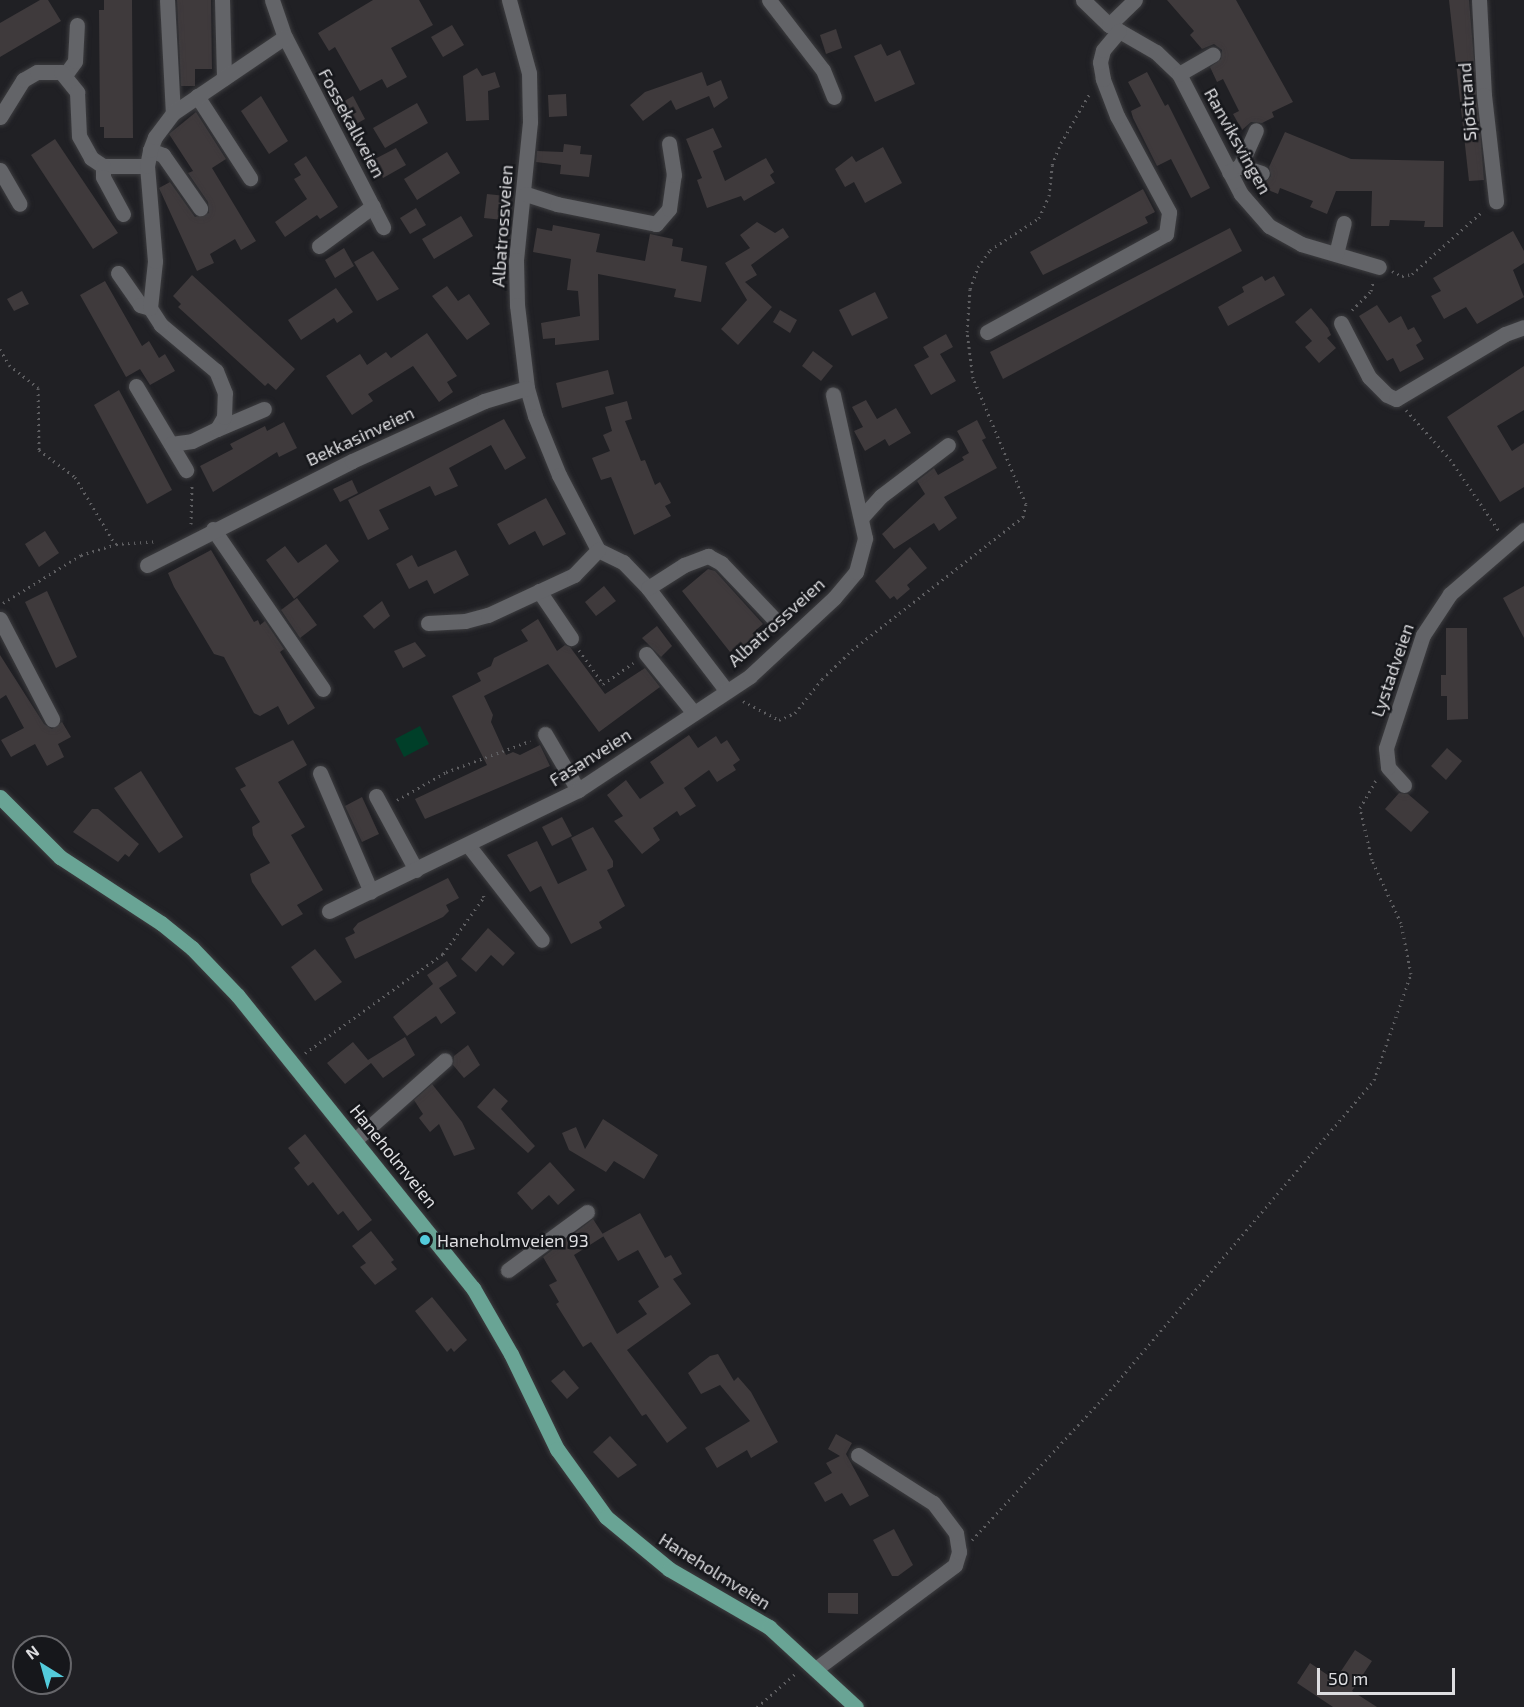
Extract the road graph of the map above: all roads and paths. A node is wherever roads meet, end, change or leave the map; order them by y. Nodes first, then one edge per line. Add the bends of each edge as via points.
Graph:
1 (166, 0) edge
2 (222, 0) edge
3 (272, 0) edge
4 (509, 0) edge
5 (769, 0) edge
6 (1083, 0) edge
7 (1135, 0) edge
8 (1479, 0) edge
9 (77, 25) dead end
10 (1114, 28) junction
11 (285, 37) junction
12 (1213, 54) dead end
13 (1179, 74) junction
14 (65, 75) junction
15 (224, 78) junction
16 (197, 96) junction
17 (834, 97) dead end
18 (173, 113) junction
19 (0, 117) edge
20 (1256, 130) dead end
21 (669, 143) dead end
22 (149, 158) junction
23 (103, 166) junction
24 (1234, 169) junction
25 (0, 170) edge
26 (1262, 173) dead end
27 (250, 178) dead end
28 (526, 194) junction
29 (1496, 201) joint
30 (20, 204) dead end
31 (374, 206) junction
32 (200, 208) dead end
33 (123, 214) dead end
34 (1344, 223) dead end
35 (383, 227) dead end
36 (318, 246) dead end
37 (1336, 254) junction
38 (1379, 267) junction
39 (118, 273) dead end
40 (150, 308) junction
41 (1341, 323) joint
42 (1524, 327) edge
43 (987, 332) dead end
44 (0, 349) edge
45 (136, 386) dead end
46 (527, 388) junction
47 (833, 395) dead end
48 (1396, 399) junction
49 (264, 409) dead end
50 (217, 429) junction
51 (171, 444) junction
52 (948, 445) dead end
53 (186, 470) joint
54 (862, 517) junction
55 (213, 529) junction
56 (1524, 530) edge
57 (197, 538) junction
58 (162, 541) dead end
59 (1507, 542) junction
60 (116, 544) junction
61 (598, 550) junction
62 (147, 565) dead end
63 (648, 588) junction
64 (539, 591) junction
65 (0, 607) edge
66 (0, 619) edge
67 (776, 621) dead end
68 (428, 623) dead end
69 (571, 638) joint
70 (646, 654) joint
71 (323, 689) dead end
72 (726, 690) junction
73 (694, 713) junction
74 (52, 719) dead end
75 (545, 734) joint
76 (1386, 760) junction
77 (320, 774) dead end
78 (1404, 785) dead end
79 (578, 790) junction
80 (0, 797) edge
81 (379, 802) joint
82 (468, 845) junction
83 (416, 870) junction
84 (476, 884) dead end
85 (371, 892) junction
86 (329, 911) dead end
87 (542, 940) dead end
88 (445, 1060) dead end
89 (291, 1063) junction
90 (355, 1140) junction
91 (587, 1212) dead end
92 (508, 1270) dead end
93 (858, 1455) dead end
94 (959, 1551) junction
95 (817, 1668) junction
96 (757, 1707) edge
97 (856, 1707) edge

1 - 18 street
2 - 15 street
3 - 11 street, Fossekallveien
4 - 28 street, Albatrossveien via 529,73
5 - 17 street via 823,70
6 - 10 street, Ranviksvingen
7 - 10 street
8 - 29 street, Sjøstrand via 1484,95
9 - 14 street via 75,61
10 - 13 street, Ranviksvingen via 1156,52
10 - 43 street via 1100,62 1103,79 1117,117 1170,212 1166,234
11 - 15 street
11 - 31 street, Fossekallveien
12 - 13 street
13 - 24 street, Ranviksvingen
14 - 19 street via 54,70 32,74 17,87
14 - 23 street via 77,92 83,146
15 - 16 street
16 - 18 street
16 - 27 street
18 - 22 street via 154,137
20 - 24 street
21 - 28 street via 674,175 669,209 656,224
22 - 23 street
22 - 32 street via 163,154
22 - 40 street via 155,261
23 - 33 street via 103,177
24 - 26 street
24 - 37 street, Ranviksvingen via 1252,210 1269,226 1301,244
25 - 30 street
28 - 46 street, Albatrossveien via 516,260
29 - 38 path via 1412,274 1402,276
31 - 35 street, Fossekallveien
31 - 36 street
34 - 37 street
37 - 38 street, Ranviksvingen
38 - 41 path via 1371,291
39 - 40 street via 140,305
40 - 50 street via 161,325 219,374 226,404
41 - 48 street via 1369,377
42 - 48 street via 1505,334
44 - 60 path via 9,364 38,388 39,450 75,477
45 - 51 street
46 - 55 street, Bekkasinveien via 484,400
46 - 61 street, Albatrossveien via 559,475
47 - 54 street, Albatrossveien
48 - 59 path via 1450,459
49 - 50 street
50 - 51 street
51 - 53 street
52 - 54 street via 881,496
53 - 57 path via 193,486 190,522
54 - 72 street, Albatrossveien via 865,538 849,582 750,676
55 - 57 street, Bekkasinveien
55 - 71 street
56 - 59 street, Lystadveien
57 - 62 street, Bekkasinveien
58 - 60 path
59 - 76 street, Lystadveien via 1450,594 1428,623 1399,704
60 - 65 path via 81,555 8,598
61 - 63 street, Albatrossveien via 623,562
61 - 64 street via 574,575
63 - 67 street via 684,565 708,556 721,563
63 - 72 street, Albatrossveien
64 - 68 street via 477,619
64 - 69 street
66 - 74 street
69 - 70 path via 603,684
70 - 73 street
72 - 73 street, Fasanveien
73 - 79 street, Fasanveien
75 - 79 street
75 - 81 path
76 - 78 street
76 - 94 path via 1360,807 1372,860 1401,923 1412,974 1374,1080 1106,1395 1015,1498
77 - 85 street
79 - 82 street, Fasanveien
80 - 89 main road, Haneholmveien via 60,856 192,948 238,996
81 - 83 street
82 - 83 street, Fasanveien
82 - 87 street
83 - 85 street, Fasanveien
84 - 89 path via 484,897 443,954
85 - 86 street, Fasanveien
88 - 90 street
89 - 90 main road, Haneholmveien
90 - 95 main road, Haneholmveien via 473,1288 511,1354 557,1449 606,1517 655,1560 769,1627
91 - 92 street
93 - 94 street via 933,1503 956,1533
94 - 95 street via 955,1565
95 - 96 path via 790,1676
95 - 97 main road, Haneholmveien

